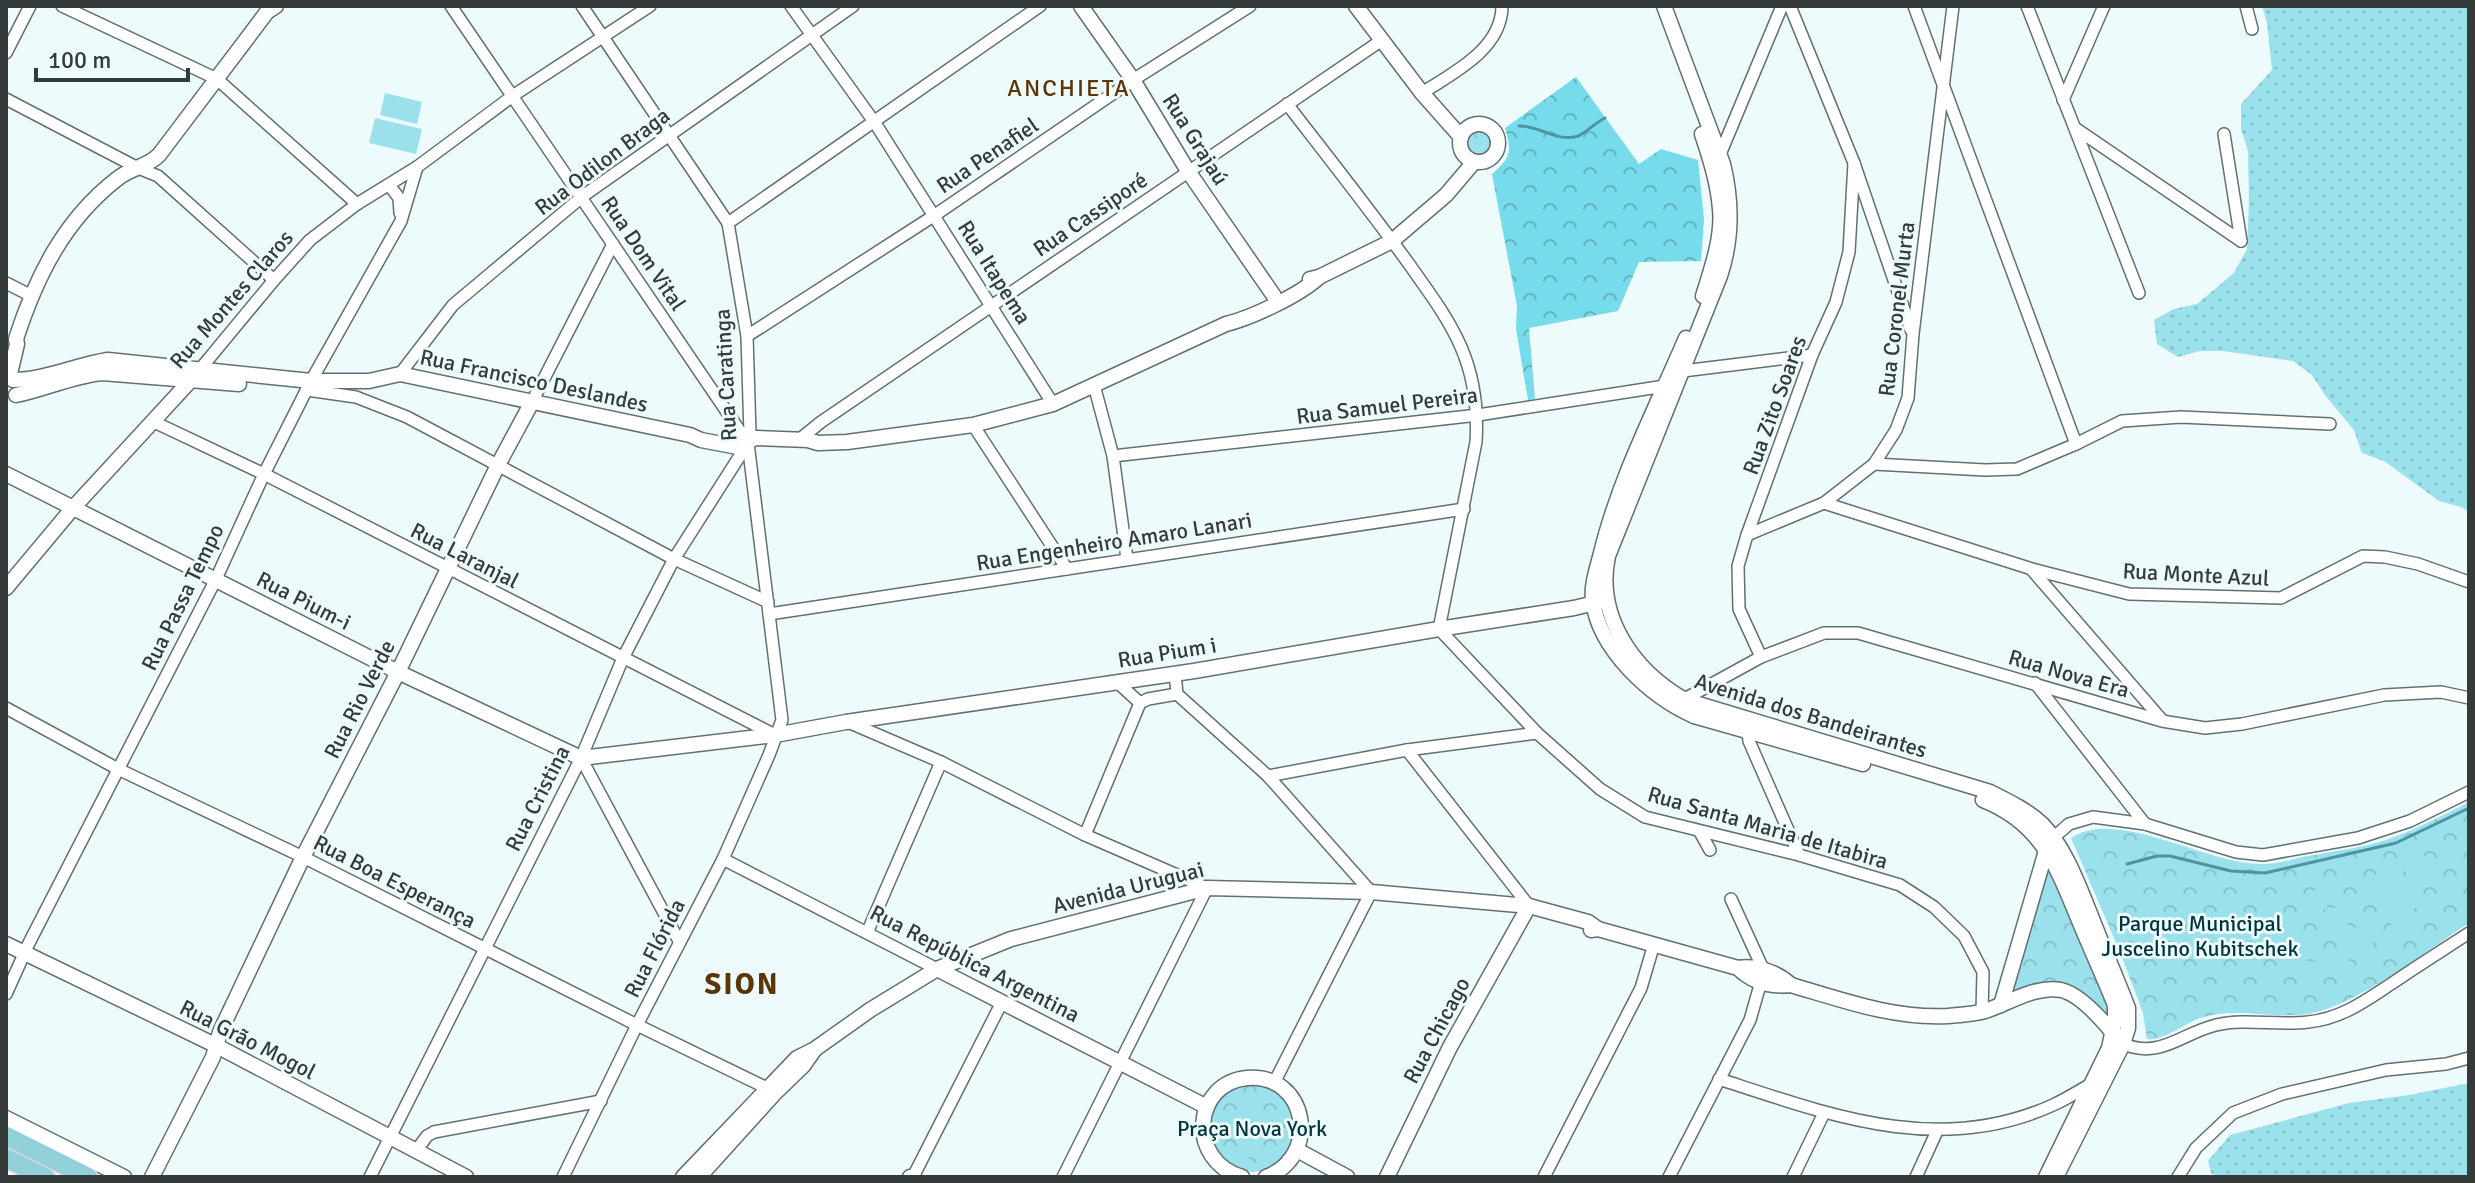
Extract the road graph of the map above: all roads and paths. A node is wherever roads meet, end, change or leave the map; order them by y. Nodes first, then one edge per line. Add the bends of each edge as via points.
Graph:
1 (30, 6) edge
2 (62, 6) edge
3 (276, 6) edge
4 (451, 6) edge
5 (582, 6) edge
6 (650, 6) edge
7 (791, 6) edge
8 (853, 6) edge
9 (1040, 6) edge
10 (1081, 6) edge
11 (1250, 6) edge
12 (1356, 6) edge
13 (1502, 6) edge
14 (1654, 6) edge
15 (1664, 6) edge
16 (1782, 6) edge
17 (1790, 6) edge
18 (1914, 6) edge
19 (1953, 6) edge
20 (2027, 6) edge
21 (2104, 6) edge
22 (2246, 6) edge
23 (2252, 29) dead end
24 (812, 34) junction
25 (603, 37) junction
26 (1382, 40) junction
27 (6, 53) edge
28 (217, 79) junction
29 (1133, 80) junction
30 (1944, 89) junction
31 (1422, 93) junction
32 (514, 95) junction
33 (6, 99) edge
34 (2063, 100) junction
35 (1287, 104) junction
36 (875, 123) junction
37 (2074, 127) junction
38 (2224, 134) dead end
39 (670, 135) junction
40 (1461, 137) junction
41 (1469, 158) junction
42 (1716, 161) junction
43 (1854, 163) junction
44 (417, 167) junction
45 (138, 168) junction
46 (1188, 171) junction
47 (389, 185) junction
48 (583, 196) junction
49 (357, 204) junction
50 (935, 215) junction
51 (401, 221) junction
52 (728, 223) junction
53 (1392, 241) junction
54 (613, 244) junction
55 (1319, 277) junction
56 (274, 280) junction
57 (6, 283) edge
58 (2139, 293) dead end
59 (30, 295) junction
60 (1274, 296) junction
61 (992, 305) junction
62 (1226, 324) junction
63 (1913, 334) junction
64 (747, 336) junction
65 (16, 339) junction
66 (1812, 355) junction
67 (6, 357) edge
68 (1683, 371) junction
69 (400, 374) junction
70 (195, 375) junction
71 (1094, 385) junction
72 (10, 386) edge
73 (309, 386) junction
74 (1665, 386) junction
75 (532, 402) junction
76 (1053, 404) junction
77 (1478, 415) junction
78 (152, 421) junction
79 (821, 422) junction
80 (2330, 424) dead end
81 (973, 425) junction
82 (800, 439) junction
83 (748, 443) junction
84 (818, 443) junction
85 (2076, 444) junction
86 (1113, 456) junction
87 (1874, 464) junction
88 (498, 465) junction
89 (6, 474) edge
90 (264, 474) junction
91 (1824, 503) junction
92 (72, 509) junction
93 (1464, 509) junction
94 (1747, 535) junction
95 (674, 559) junction
96 (1127, 559) junction
97 (1067, 569) junction
98 (2032, 569) junction
99 (448, 570) junction
100 (216, 579) junction
101 (2469, 582) edge
102 (1593, 587) junction
103 (6, 588) edge
104 (1600, 602) junction
105 (769, 608) junction
106 (1566, 608) junction
107 (1439, 629) junction
108 (1761, 657) junction
109 (623, 658) junction
110 (1194, 671) junction
111 (398, 672) junction
112 (1175, 673) junction
113 (1117, 682) junction
114 (2035, 683) junction
115 (1177, 694) junction
116 (2469, 698) edge
117 (1140, 703) junction
118 (1682, 705) junction
119 (6, 708) edge
120 (893, 714) junction
121 (2162, 721) junction
122 (846, 722) junction
123 (1772, 728) junction
124 (758, 731) junction
125 (1748, 731) junction
126 (1537, 733) junction
127 (775, 735) junction
128 (896, 743) junction
129 (1407, 750) junction
130 (581, 758) junction
131 (941, 762) junction
132 (118, 769) junction
133 (1268, 776) junction
134 (2469, 792) edge
135 (2145, 824) junction
136 (1700, 832) junction
137 (1085, 835) junction
138 (2049, 843) junction
139 (1710, 850) dead end
140 (1799, 855) junction
141 (303, 857) junction
142 (723, 859) junction
143 (1207, 888) junction
144 (1371, 892) junction
145 (1731, 899) dead end
146 (1529, 906) junction
147 (867, 933) junction
148 (2469, 933) edge
149 (679, 941) junction
150 (6, 944) edge
151 (1654, 944) junction
152 (484, 948) junction
153 (24, 953) junction
154 (937, 969) junction
155 (1762, 976) junction
156 (6, 994) edge
157 (1002, 1002) junction
158 (2001, 1005) junction
159 (1982, 1012) junction
160 (637, 1025) junction
161 (2118, 1039) junction
162 (215, 1045) junction
163 (815, 1049) junction
164 (2469, 1058) edge
165 (1121, 1062) junction
166 (1719, 1079) junction
167 (1274, 1083) junction
168 (2091, 1084) junction
169 (767, 1088) junction
170 (601, 1101) junction
171 (2053, 1105) junction
172 (1207, 1107) junction
173 (2077, 1112) junction
174 (1824, 1113) junction
175 (6, 1118) edge
176 (1937, 1131) junction
177 (6, 1136) edge
178 (389, 1138) junction
179 (1297, 1150) junction
180 (416, 1151) junction
181 (6, 1158) edge
182 (716, 1170) edge
183 (1233, 1176) edge
184 (45, 1177) edge
185 (88, 1177) edge
186 (124, 1177) edge
187 (152, 1177) edge
188 (370, 1177) edge
189 (466, 1177) edge
190 (563, 1177) edge
191 (683, 1177) edge
192 (698, 1177) edge
193 (913, 1177) edge
194 (1063, 1177) edge
195 (1266, 1177) edge
196 (1347, 1177) edge
197 (1387, 1177) edge
198 (1544, 1177) edge
199 (1669, 1177) edge
200 (1793, 1177) edge
201 (1916, 1177) edge
202 (2046, 1177) edge
203 (2056, 1177) edge
204 (2178, 1177) edge

1 - 27 street
2 - 28 street
3 - 28 street
4 - 32 street, Rua Dom Vital
5 - 25 street, Rua Caratinga
6 - 25 street, Rua Montes Claros
7 - 24 street, Rua Itapema
8 - 24 street, Rua Odilon Braga
9 - 36 street
10 - 29 street, Rua Grajaú
11 - 29 street, Rua Penafiel
12 - 26 street
13 - 31 street via 1490,41 1470,62
14 - 42 street, Avenida dos Bandeirantes
15 - 42 street, Avenida dos Bandeirantes
16 - 42 street
17 - 43 street
18 - 30 street
19 - 30 street, Rua Coronel Murta
20 - 34 street
21 - 34 street
22 - 23 street
24 - 36 street, Rua Itapema
24 - 39 street, Rua Odilon Braga
25 - 32 street, Rua Montes Claros
25 - 39 street, Rua Caratinga
26 - 31 street
26 - 35 street, Rua Cassiporé
28 - 45 street via 159,155
28 - 49 street
29 - 46 street, Rua Grajaú
29 - 50 street, Rua Penafiel
30 - 63 street, Rua Coronel Murta
30 - 85 street
31 - 40 street
32 - 44 street, Rua Montes Claros
32 - 48 street, Rua Dom Vital
33 - 45 street
34 - 37 street
35 - 46 street, Rua Cassiporé
35 - 53 street
36 - 50 street, Rua Itapema
36 - 52 street
37 - 38 street via 2241,241
37 - 58 street
39 - 48 street, Rua Odilon Braga
39 - 52 street, Rua Caratinga
40 - 41 street
40 - 41 street via 1467,127 1479,123 1495,131 1495,154 1486,161
41 - 53 street, Rua Francisco Deslandes via 1446,195
42 - 68 street, Avenida dos Bandeirantes via 1728,191 1727,250
42 - 74 street, Avenida dos Bandeirantes via 1721,211 1712,269
43 - 63 street
43 - 66 street, Rua Zito Soares via 1849,252 1836,302
44 - 47 street, Rua Montes Claros
44 - 51 street, Rua Passa Tempo
45 - 56 street via 158,176
45 - 59 street via 105,189 63,234
46 - 60 street, Rua Grajaú
46 - 61 street, Rua Cassiporé
47 - 49 street, Rua Montes Claros
47 - 51 street via 399,198
48 - 54 street, Rua Dom Vital
48 - 69 street, Rua Odilon Braga via 453,305
49 - 56 street, Rua Montes Claros via 310,240
50 - 61 street, Rua Itapema
50 - 64 street, Rua Penafiel
51 - 73 street, Rua Passa Tempo
52 - 64 street, Rua Caratinga
53 - 55 street, Rua Francisco Deslandes
53 - 77 street via 1462,349
54 - 75 street, Rua Rio Verde
54 - 83 street, Rua Dom Vital
55 - 60 street, Rua Francisco Deslandes
55 - 62 street, Rua Francisco Deslandes via 1309,287
56 - 70 street, Rua Montes Claros
57 - 59 street
59 - 65 street
60 - 62 street, Rua Francisco Deslandes
61 - 76 street, Rua Itapema
61 - 79 street, Rua Cassiporé
62 - 71 street, Rua Francisco Deslandes
63 - 87 street, Rua Coronel Murta via 1908,398
64 - 83 street, Rua Caratinga
65 - 67 street
65 - 72 street
66 - 68 street
66 - 94 street, Rua Zito Soares
68 - 104 street, Avenida dos Bandeirantes via 1608,556
69 - 73 street, Rua Francisco Deslandes via 369,381 356,390
69 - 75 street, Rua Francisco Deslandes
70 - 72 street, Rua Francisco Deslandes via 84,374 36,391
70 - 73 street, Rua Francisco Deslandes
70 - 78 street, Rua Montes Claros
71 - 76 street, Rua Francisco Deslandes
71 - 86 street
73 - 88 street via 381,406
73 - 90 street, Rua Passa Tempo
74 - 77 street, Rua Samuel Pereira
74 - 102 street, Avenida dos Bandeirantes via 1607,529
75 - 83 street, Rua Francisco Deslandes via 701,440 738,447
75 - 88 street, Rua Rio Verde
76 - 81 street, Rua Francisco Deslandes
77 - 86 street, Rua Samuel Pereira
77 - 93 street
78 - 90 street, Rua Laranjal
78 - 92 street, Rua Montes Claros
79 - 82 street, Rua Cassiporé
79 - 84 street
80 - 85 street via 2181,417 2122,421
81 - 84 street, Rua Francisco Deslandes
81 - 97 street
82 - 83 street, Rua Francisco Deslandes via 755,438
82 - 84 street, Rua Francisco Deslandes
83 - 84 street, Rua Francisco Deslandes
83 - 95 street, Rua Cristina
83 - 105 street, Rua Caratinga
85 - 87 street via 2017,469
86 - 96 street
87 - 91 street, Rua Coronel Murta
88 - 95 street
88 - 99 street, Rua Rio Verde
89 - 92 street, Rua Pium-i
90 - 99 street, Rua Laranjal
90 - 100 street, Rua Passa Tempo
91 - 94 street, Rua Coronel Murta
91 - 98 street, Rua Monte Azul
92 - 100 street, Rua Pium-i
92 - 103 street, Rua Montes Claros
93 - 96 street, Rua Engenheiro Amaro Lanari
93 - 107 street
94 - 108 street, Rua Zito Soares via 1738,566 1739,609
95 - 105 street
95 - 109 street, Rua Cristina
96 - 97 street, Rua Engenheiro Amaro Lanari
97 - 105 street, Rua Engenheiro Amaro Lanari
98 - 101 street, Rua Monte Azul via 2129,594 2169,597 2281,598 2363,556 2418,564
98 - 121 street
99 - 109 street, Rua Laranjal
99 - 111 street, Rua Rio Verde
100 - 111 street, Rua Pium-i
100 - 132 street, Rua Passa Tempo
102 - 104 street, Avenida dos Bandeirantes
102 - 106 street
104 - 106 street
104 - 118 street, Avenida dos Bandeirantes via 1601,625 1617,655 1664,700
105 - 127 street, Rua Caratinga via 782,720
106 - 107 street, Rua Pium i
107 - 110 street, Rua Pium i
107 - 126 street, Rua Santa Maria de Itabira
108 - 114 street, Rua Nova Era via 1824,633 1858,633
108 - 118 street, Rua Nova Era
109 - 124 street, Rua Laranjal
109 - 130 street, Rua Cristina
110 - 112 street, Rua Pium i
110 - 115 street
111 - 130 street, Rua Pium-i
111 - 141 street, Rua Rio Verde
112 - 113 street, Rua Pium i
112 - 115 street
113 - 117 street
113 - 120 street, Rua Pium i
114 - 121 street, Rua Nova Era
114 - 135 street
115 - 117 street
115 - 133 street
116 - 121 street, Rua Nova Era via 2441,692 2384,695 2205,728
117 - 137 street
118 - 123 street, Avenida dos Bandeirantes
118 - 125 street, Avenida dos Bandeirantes via 1694,716
119 - 132 street, Rua Boa Esperança
120 - 122 street, Rua Pium i
120 - 128 street via 890,732
122 - 127 street, Rua Pium i
122 - 128 street
123 - 125 street
123 - 138 street, Avenida dos Bandeirantes via 1990,792 2035,819
124 - 127 street
124 - 130 street
125 - 138 street, Avenida dos Bandeirantes via 1986,801
125 - 140 street
126 - 129 street
126 - 136 street, Rua Santa Maria de Itabira via 1600,789 1645,817
127 - 142 street, Rua Flórida
128 - 131 street
129 - 133 street
129 - 146 street
130 - 149 street
130 - 152 street, Rua Cristina
131 - 137 street
131 - 147 street
132 - 141 street, Rua Boa Esperança
132 - 153 street, Rua Passa Tempo
133 - 144 street
134 - 135 street via 2410,821 2358,838 2263,855
135 - 138 street via 2093,817 2069,824
136 - 139 street
136 - 140 street, Rua Santa Maria de Itabira
137 - 143 street
138 - 158 street
138 - 161 street, Avenida dos Bandeirantes via 2115,1005
140 - 159 street, Rua Santa Maria de Itabira via 1900,885 1934,907 1964,936 1983,972
141 - 152 street, Rua Boa Esperança
141 - 162 street, Rua Rio Verde
142 - 147 street, Rua República Argentina
142 - 149 street, Rua Flórida
143 - 144 street, Avenida Uruguai
143 - 154 street, Avenida Uruguai via 1011,939
143 - 165 street
144 - 146 street, Avenida Uruguai
144 - 167 street
145 - 155 street
146 - 151 street, Avenida Uruguai via 1541,919
146 - 197 street, Rua Chicago via 1450,1047
147 - 154 street, Rua República Argentina
148 - 161 street via 2355,1009 2333,1016 2309,1022 2227,1022 2151,1050
149 - 160 street, Rua Flórida
150 - 153 street, Rua Grão Mogol
151 - 155 street, Avenida Uruguai via 1738,968 1746,977
151 - 198 street via 1641,988
152 - 160 street, Rua Boa Esperança
152 - 178 street, Rua Cristina
153 - 156 street, Rua Passa Tempo
153 - 162 street, Rua Grão Mogol
154 - 157 street, Rua República Argentina
154 - 163 street, Avenida Uruguai
155 - 159 street, Avenida Uruguai via 1778,986 1791,985 1872,1009 1910,1015
155 - 166 street via 1750,1020
157 - 165 street, Rua República Argentina
157 - 193 street
158 - 159 street, Avenida Uruguai
158 - 161 street, Avenida Uruguai via 2047,988 2065,991
160 - 169 street, Rua Boa Esperança
160 - 170 street, Rua Flórida
161 - 168 street, Avenida dos Bandeirantes
161 - 203 street
162 - 178 street, Rua Grão Mogol
162 - 187 street, Rua Rio Verde
163 - 169 street, Avenida Uruguai via 797,1058
163 - 182 street, Avenida Uruguai
164 - 204 street via 2282,1094 2233,1113 2196,1148
165 - 172 street, Rua República Argentina
165 - 194 street
166 - 174 street
166 - 199 street
167 - 172 street via 1235,1081
167 - 179 street via 1299,1112
168 - 171 street
168 - 173 street, Avenida dos Bandeirantes
169 - 191 street, Avenida Uruguai
170 - 180 street via 434,1132
170 - 190 street, Rua Flórida
171 - 173 street via 2066,1104
171 - 176 street via 1991,1125
172 - 183 street via 1202,1122 1208,1151
173 - 202 street, Avenida dos Bandeirantes
174 - 176 street via 1878,1126
174 - 200 street
175 - 186 street
176 - 201 street
177 - 185 main road
178 - 180 street, Rua Grão Mogol
178 - 188 street, Rua Cristina
179 - 195 street via 1281,1170
179 - 196 street
180 - 189 street, Rua Grão Mogol
181 - 184 main road
182 - 192 street, Avenida Uruguai

